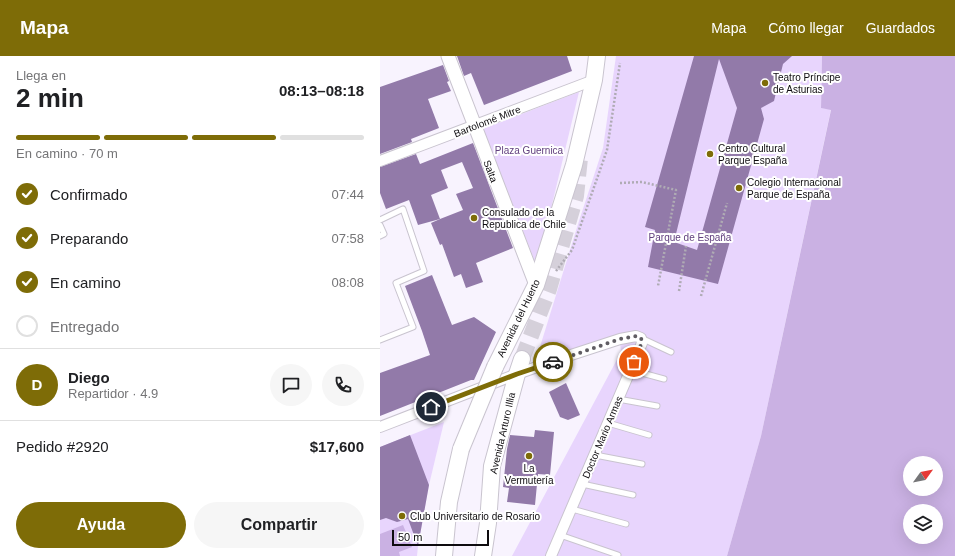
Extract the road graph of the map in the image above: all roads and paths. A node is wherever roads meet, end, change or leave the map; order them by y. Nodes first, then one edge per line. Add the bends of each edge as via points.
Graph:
1 (448, 56) edge
2 (597, 56) edge
3 (620, 63) dead end
4 (594, 80) junction
5 (474, 126) junction
6 (380, 161) edge
7 (620, 183) dead end
8 (726, 203) dead end
9 (380, 220) edge
10 (380, 225) edge
11 (380, 236) edge
12 (686, 246) dead end
13 (555, 272) dead end
14 (536, 285) junction
15 (658, 286) dead end
16 (679, 291) dead end
17 (701, 296) dead end
18 (641, 338) junction
19 (380, 340) edge
20 (671, 352) dead end
21 (522, 359) tunnel mouth
22 (631, 370) junction
23 (517, 374) junction
24 (664, 379) dead end
25 (618, 399) junction
26 (657, 406) dead end
27 (608, 423) junction
28 (380, 427) edge
29 (649, 435) dead end
30 (594, 455) junction
31 (642, 464) dead end
32 (582, 484) junction
33 (634, 495) dead end
34 (572, 509) junction
35 (626, 524) dead end
36 (560, 535) junction
37 (618, 555) dead end
38 (444, 556) edge
39 (483, 556) edge
40 (551, 556) edge

1 - 5 street, Salta
2 - 4 main road, Avenida del Huerto
3 - 13 path via 608,150 572,250
4 - 5 street, Bartolomé Mitre
4 - 14 main road, Avenida del Huerto via 574,165
5 - 6 street, Bartolomé Mitre
5 - 14 street, Salta
7 - 15 path via 642,182 676,190
8 - 17 path
9 - 19 lane via 403,209 424,271 396,283 413,327
10 - 11 lane via 384,234
12 - 16 path
14 - 38 main road, Avenida del Huerto, bridge via 495,367 461,448 449,502
18 - 20 lane
18 - 22 street, Doctor Mario Armas via 642,342
18 - 23 street via 636,336 620,339
21 - 23 main road, Avenida Arturo Illia
22 - 24 lane
22 - 25 street, Doctor Mario Armas
23 - 28 street
23 - 39 main road, Avenida Arturo Illia via 492,466
25 - 26 lane
25 - 27 street, Doctor Mario Armas
27 - 29 lane
27 - 30 street, Doctor Mario Armas
30 - 31 lane
30 - 32 street, Doctor Mario Armas
32 - 33 lane
32 - 34 street, Doctor Mario Armas
34 - 35 lane
34 - 36 street, Doctor Mario Armas
36 - 37 lane
36 - 40 street, Doctor Mario Armas

